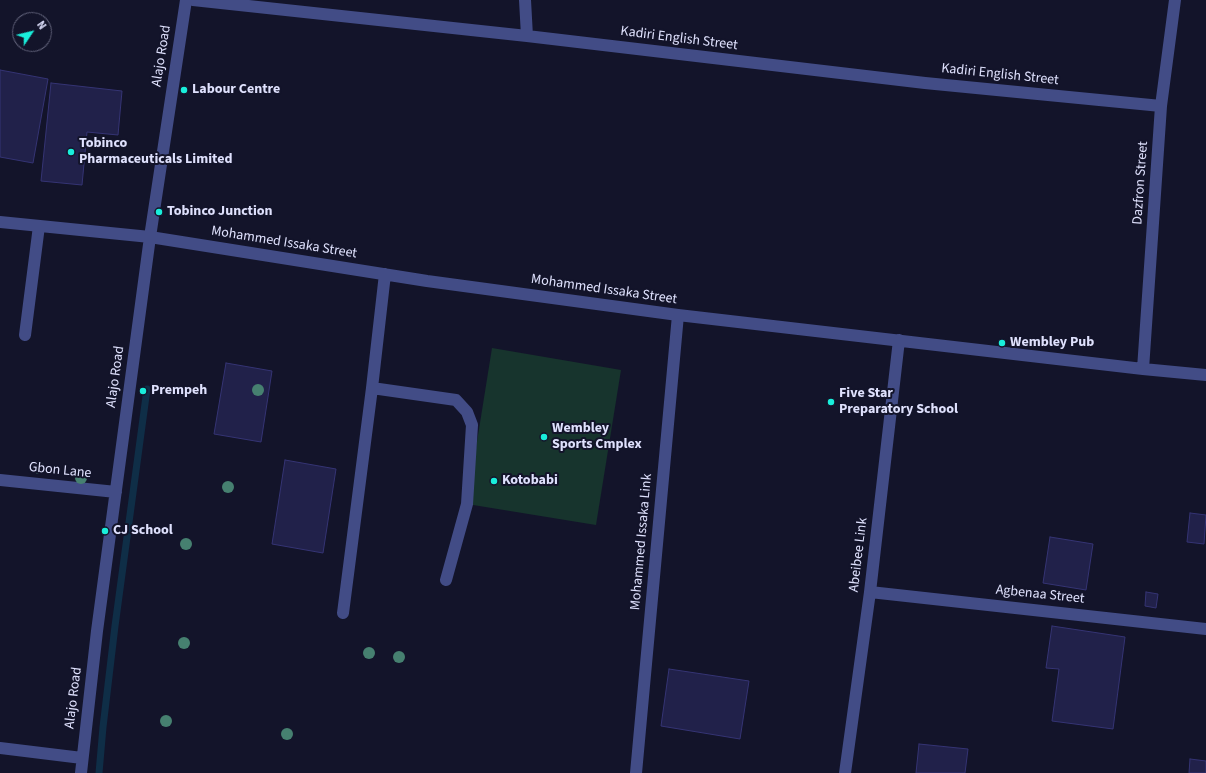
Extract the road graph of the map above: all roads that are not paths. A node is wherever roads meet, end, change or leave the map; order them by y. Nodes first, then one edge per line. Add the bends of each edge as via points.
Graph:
1 (186, 0) edge
2 (193, 0) edge
3 (525, 0) edge
4 (1175, 0) edge
5 (527, 36) junction
6 (1161, 106) junction
7 (0, 222) edge
8 (39, 226) junction
9 (150, 237) junction
10 (385, 274) junction
11 (678, 315) junction
12 (25, 335) dead end
13 (899, 340) junction
14 (1143, 369) junction
15 (1206, 375) edge
16 (372, 388) junction
17 (0, 480) edge
18 (116, 492) junction
19 (446, 580) dead end
20 (870, 592) junction
21 (343, 613) dead end
22 (1206, 629) edge
23 (0, 748) edge
24 (82, 758) junction
25 (81, 773) edge
26 (636, 773) edge
27 (845, 773) edge

1 - 9 street, Alajo Road
2 - 5 street, Kadiri English Street
3 - 5 street
4 - 6 street, Dazfron Street
5 - 6 street, Kadiri English Street via 924,83
6 - 14 street, Dazfron Street
7 - 8 street, Mohammed Issaka Street
8 - 9 street, Mohammed Issaka Street
8 - 12 street
9 - 10 street, Mohammed Issaka Street
9 - 18 street, Alajo Road
10 - 11 street, Mohammed Issaka Street
10 - 16 street
11 - 13 street, Mohammed Issaka Street
11 - 26 street, Mohammed Issaka Link
13 - 14 street, Mohammed Issaka Street
13 - 20 street, Abeibee Link
14 - 15 street, Mohammed Issaka Street
16 - 19 street via 456,400 467,412 472,426 467,504
16 - 21 street
17 - 18 street, Gbon Lane
18 - 24 street, Alajo Road
20 - 22 street, Agbenaa Street
20 - 27 street, Abeibee Link
23 - 24 street
24 - 25 street, Alajo Road

